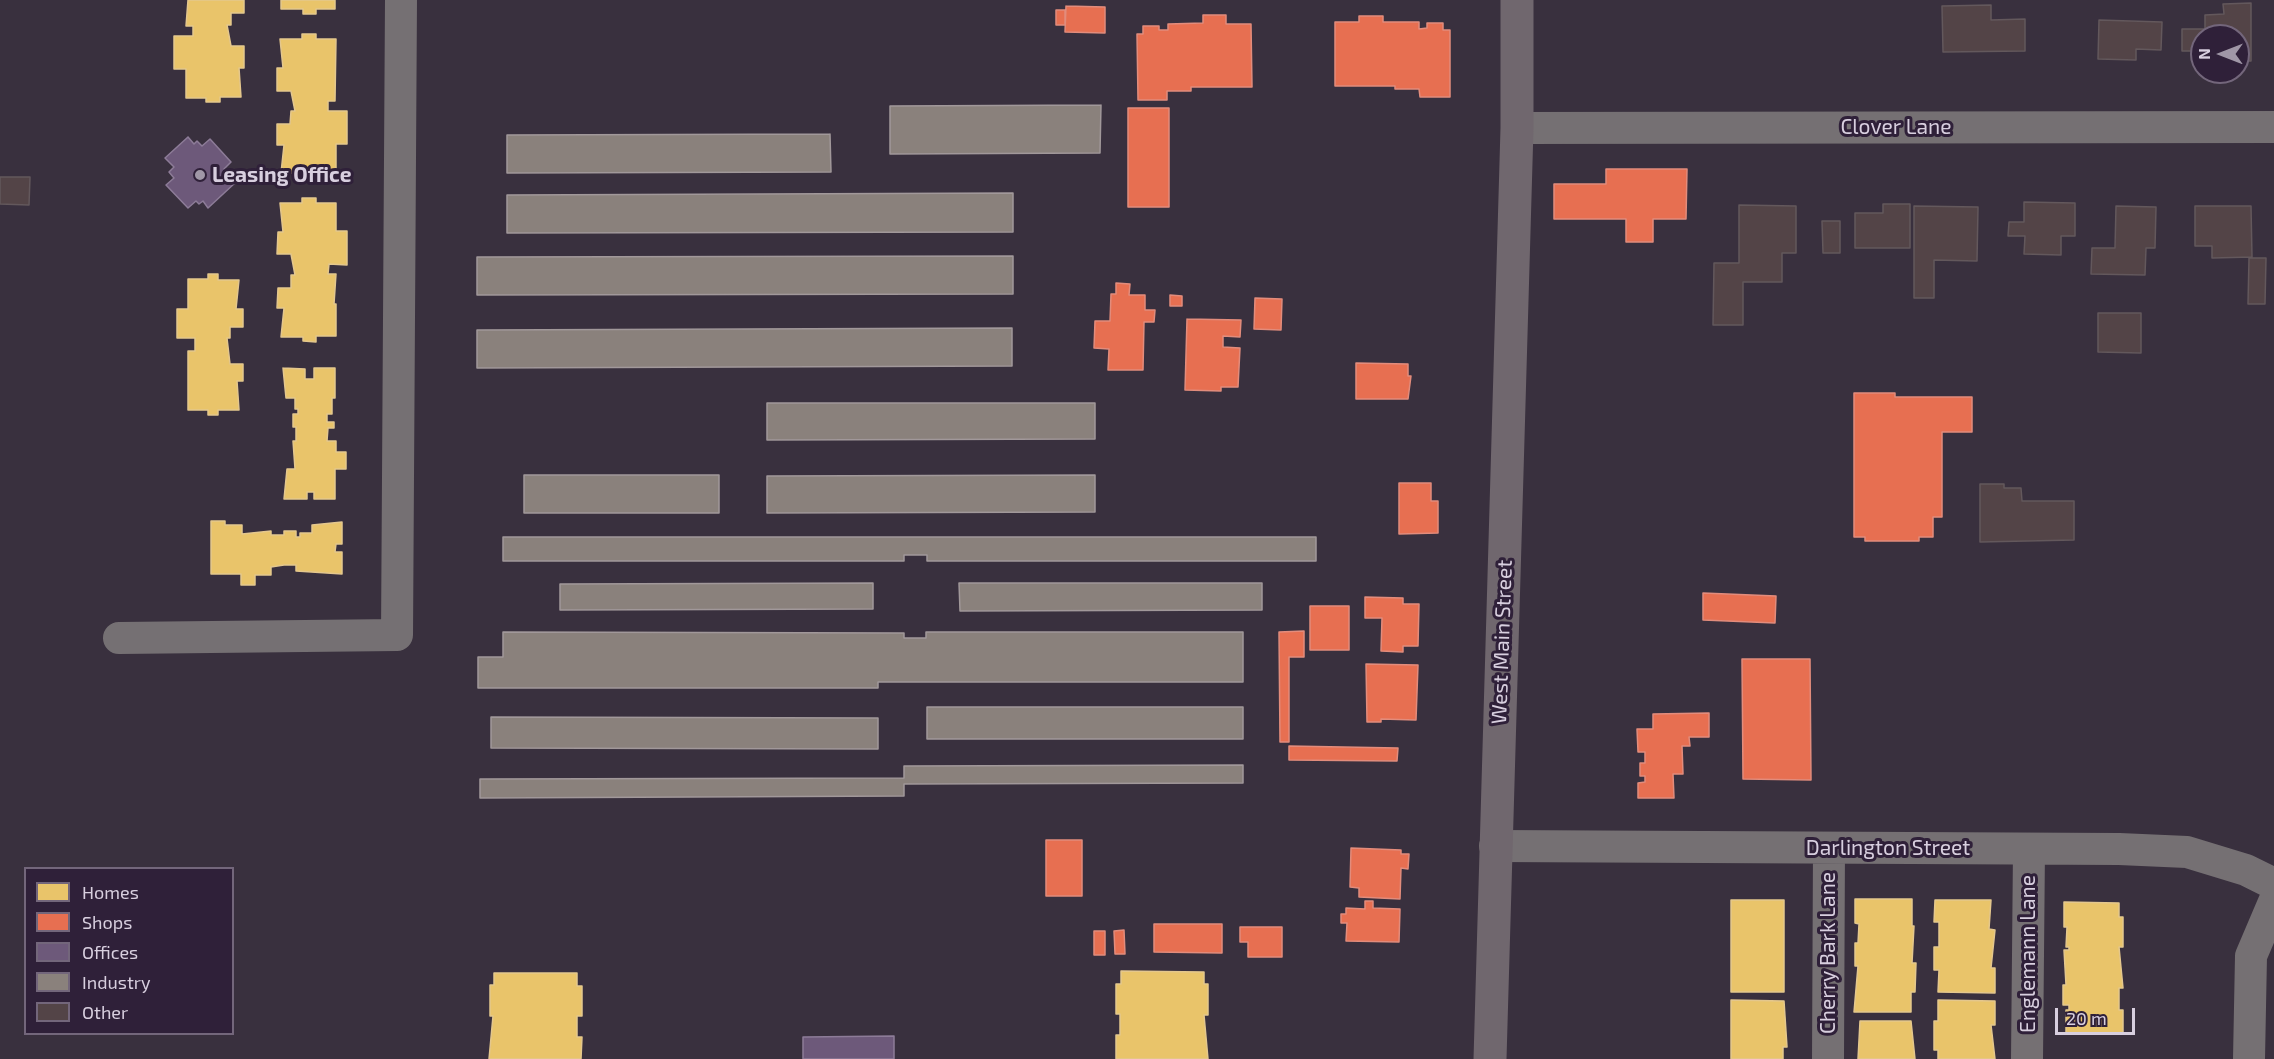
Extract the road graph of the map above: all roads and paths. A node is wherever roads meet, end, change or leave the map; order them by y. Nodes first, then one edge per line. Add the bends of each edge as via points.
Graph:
1 (402, 0) edge
2 (1517, 0) edge
3 (2274, 127) edge
4 (1517, 128) junction
5 (119, 638) dead end
6 (1495, 846) junction
7 (1829, 848) junction
8 (2029, 849) junction
9 (2274, 885) edge
10 (2274, 902) edge
11 (1490, 1059) edge
12 (1828, 1059) edge
13 (2027, 1059) edge
14 (2249, 1059) edge

1 - 5 street via 397,634
2 - 4 main road
3 - 4 street, Clover Lane
4 - 6 main road, West Main Street
6 - 7 street, Darlington Street
6 - 11 main road, West Main Street
7 - 8 street, Darlington Street
7 - 12 street, Cherry Bark Lane
8 - 9 street, Darlington Street via 2187,852 2246,870
8 - 13 street, Englemann Lane
10 - 14 street via 2252,956

